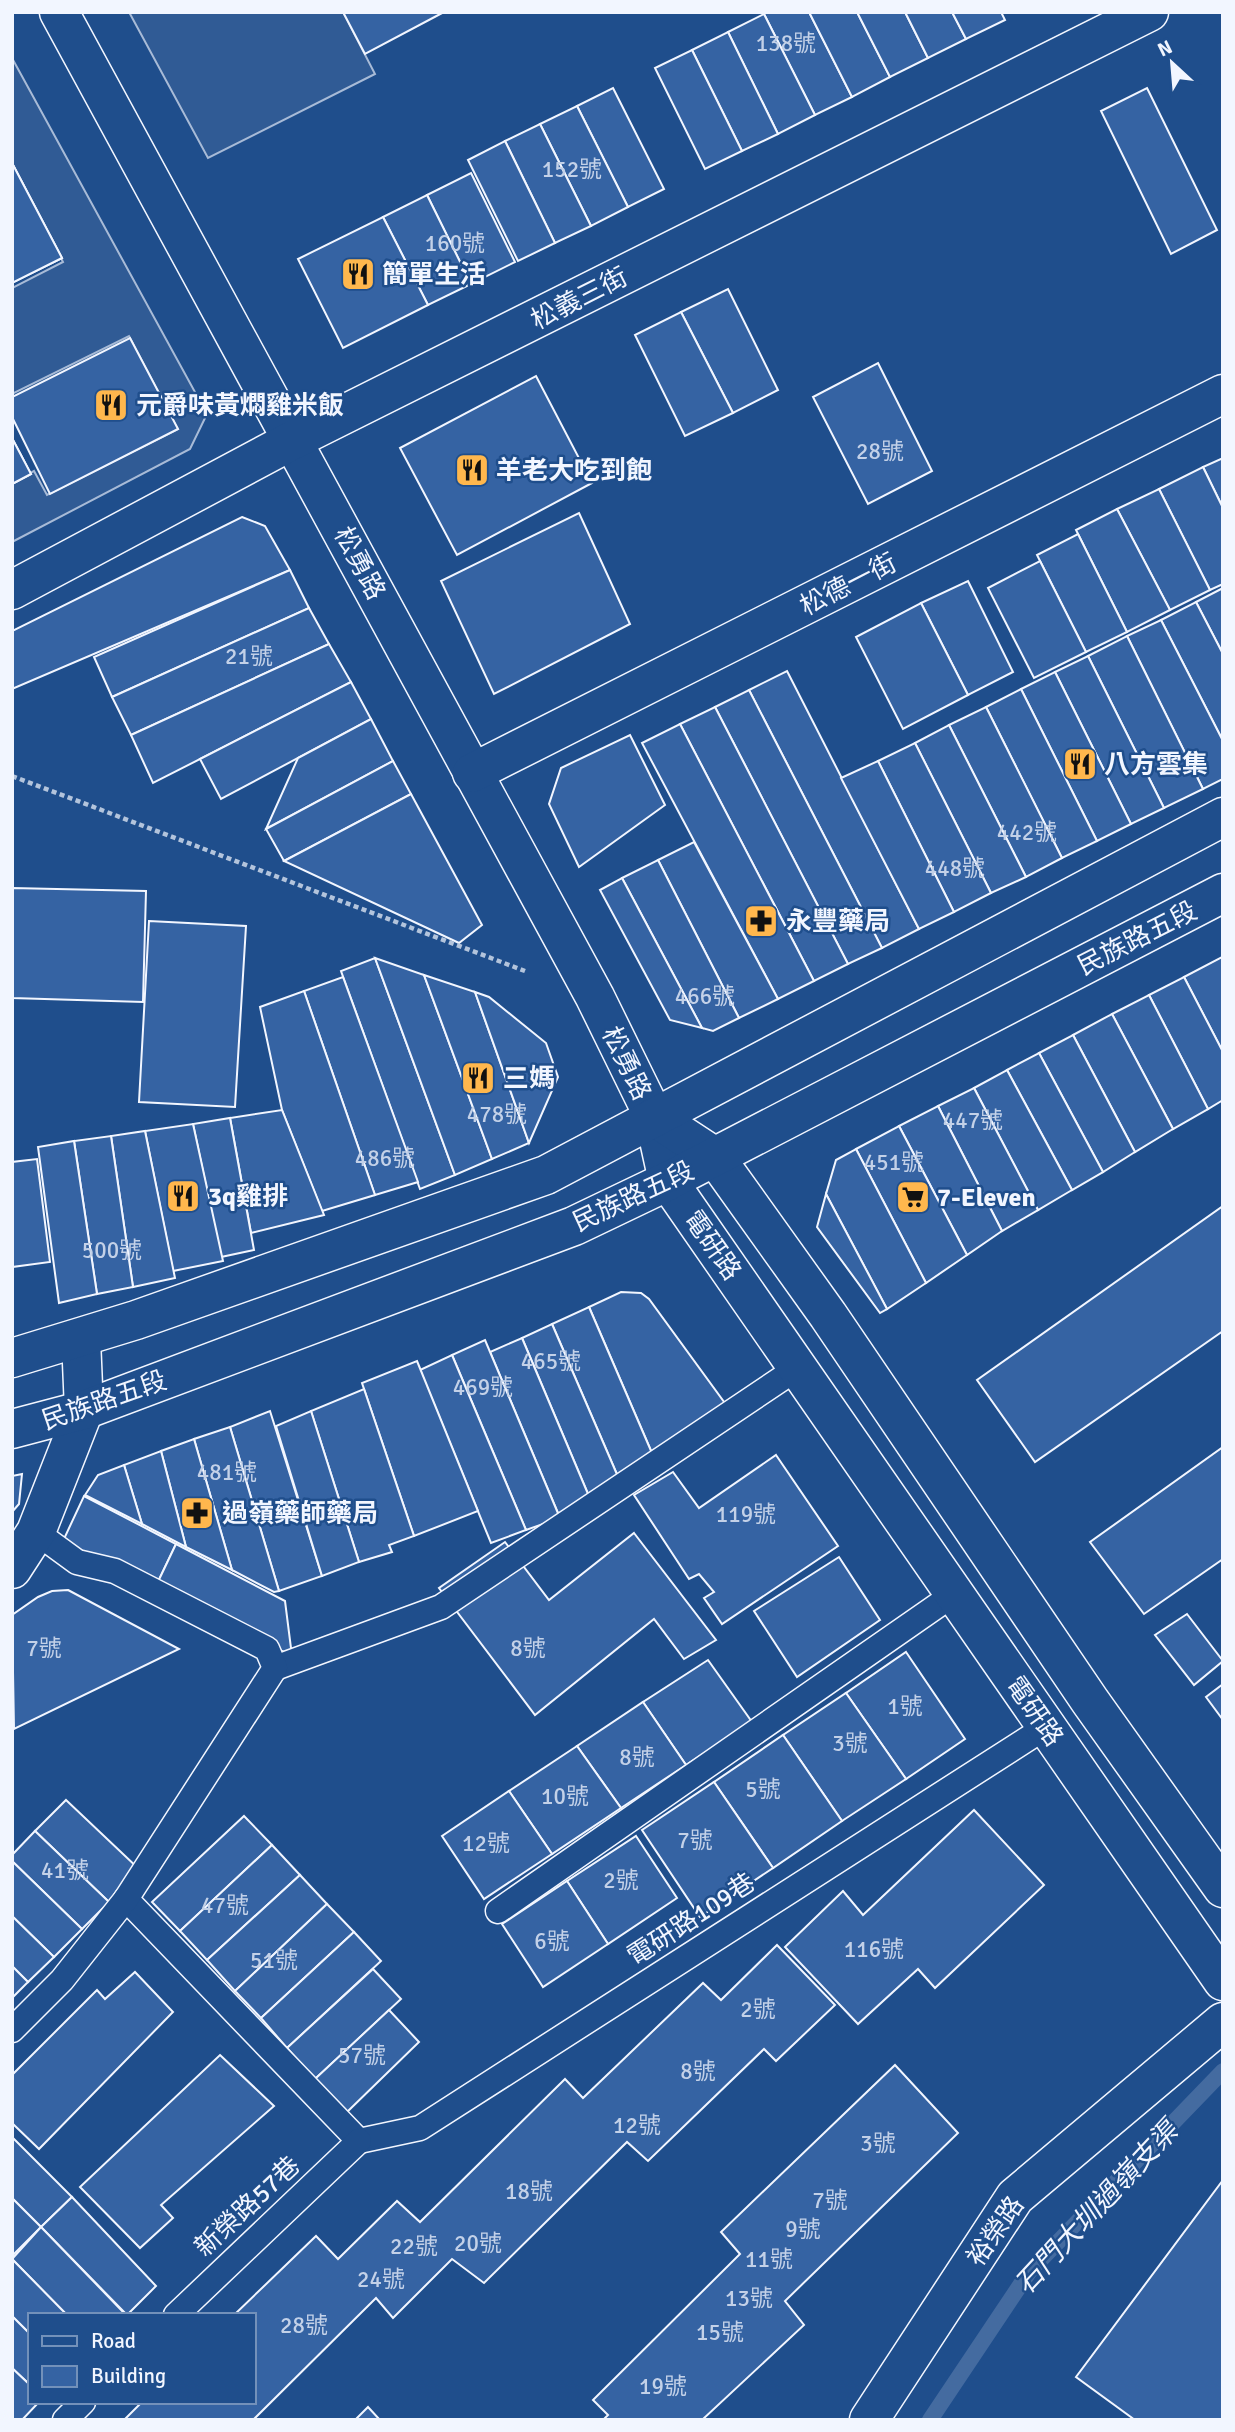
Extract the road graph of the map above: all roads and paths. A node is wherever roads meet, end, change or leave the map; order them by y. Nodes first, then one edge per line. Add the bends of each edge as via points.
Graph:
1 (59, 12) edge
2 (1149, 12) edge
3 (1223, 394) edge
4 (293, 440) junction
5 (12, 590) edge
6 (472, 774) junction
7 (12, 776) edge
8 (1223, 817) edge
9 (1223, 893) edge
10 (595, 997) junction
11 (654, 1117) junction
12 (715, 1157) junction
13 (668, 1181) junction
14 (81, 1339) junction
15 (12, 1358) edge
16 (799, 1367) junction
17 (84, 1410) junction
18 (12, 1429) edge
19 (36, 1532) junction
20 (12, 1569) edge
21 (954, 1594) junction
22 (275, 1668) junction
23 (1046, 1727) junction
24 (1223, 1888) edge
25 (126, 1899) junction
26 (498, 1911) dead end
27 (1223, 1981) edge
28 (1223, 2022) edge
29 (12, 2029) edge
30 (359, 2141) junction
31 (178, 2313) edge
32 (81, 2404) edge
33 (65, 2420) edge
34 (869, 2420) edge

1 - 4 street, 松勇路
2 - 4 street, 松義三街
3 - 6 street, 松德一街
4 - 5 street, 松義三街
4 - 6 street, 松勇路
6 - 10 street, 松勇路
7 - 10 path
8 - 11 street
9 - 12 street, 民族路五段
10 - 11 street, 松勇路
11 - 12 street, 電研路
11 - 13 street, 電研路
11 - 14 street via 546,1175
12 - 13 street, 民族路五段
12 - 24 street, 電研路
13 - 16 street, 電研路
13 - 17 street, 民族路五段 via 574,1226
14 - 15 street
14 - 17 street
16 - 21 street, 電研路
16 - 22 lane via 442,1607
17 - 18 street, 民族路五段
17 - 19 street
19 - 20 street
19 - 22 lane via 77,1562 115,1571 267,1649
21 - 23 street, 電研路
21 - 26 lane
22 - 25 lane
23 - 27 street, 電研路
23 - 30 lane, 電研路109巷 via 420,2128
25 - 29 lane via 62,1980
25 - 30 lane
28 - 34 street, 裕榮路 via 1015,2197
30 - 31 lane, 新榮路57巷
32 - 33 lane

